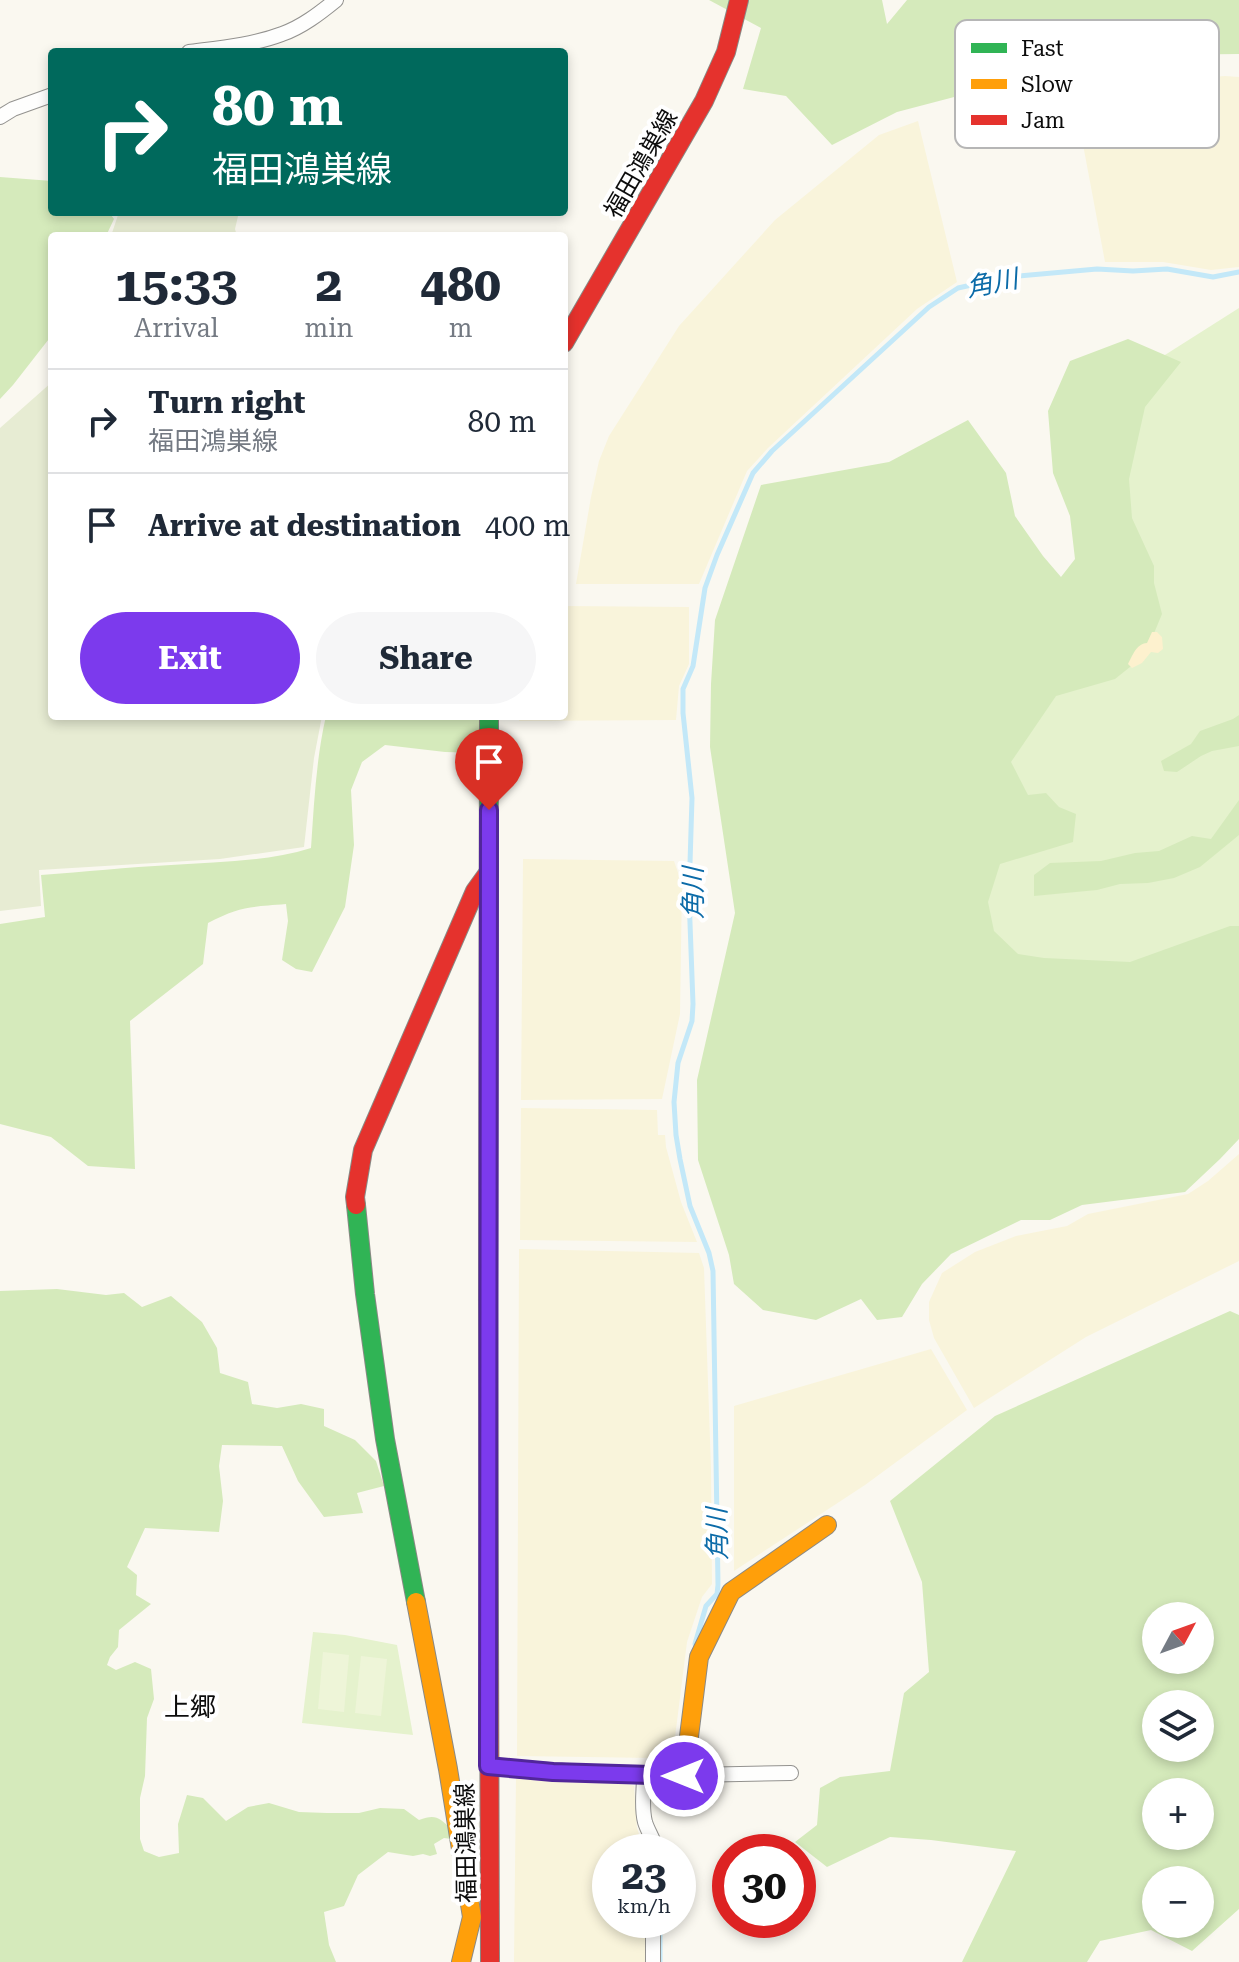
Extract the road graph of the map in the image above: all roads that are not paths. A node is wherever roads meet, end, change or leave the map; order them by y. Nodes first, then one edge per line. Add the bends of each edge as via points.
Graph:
1 (336, 0) edge
2 (739, 0) edge
3 (221, 48) edge
4 (48, 96) edge
5 (0, 117) edge
6 (568, 336) edge
7 (489, 720) edge
8 (488, 873) junction
9 (827, 1525) dead end
10 (488, 1766) junction
11 (791, 1773) dead end
12 (644, 1776) junction
13 (684, 1776) junction
14 (651, 1834) edge
15 (482, 1919) junction
16 (653, 1938) edge
17 (461, 1962) edge
18 (490, 1962) edge
19 (653, 1962) edge

1 - 3 street via 298,27
2 - 6 main road, 福田鴻巣線 via 736,22 697,116
4 - 5 street
7 - 8 main road, 福田鴻巣線
8 - 10 main road, 福田鴻巣線
8 - 15 main road via 475,891 363,1150 355,1197 385,1439
9 - 13 main road via 731,1592 699,1657
10 - 12 street
10 - 15 main road, 福田鴻巣線
11 - 13 street
12 - 13 street
12 - 14 street via 644,1812
15 - 17 main road
15 - 18 main road, 福田鴻巣線
16 - 19 street

